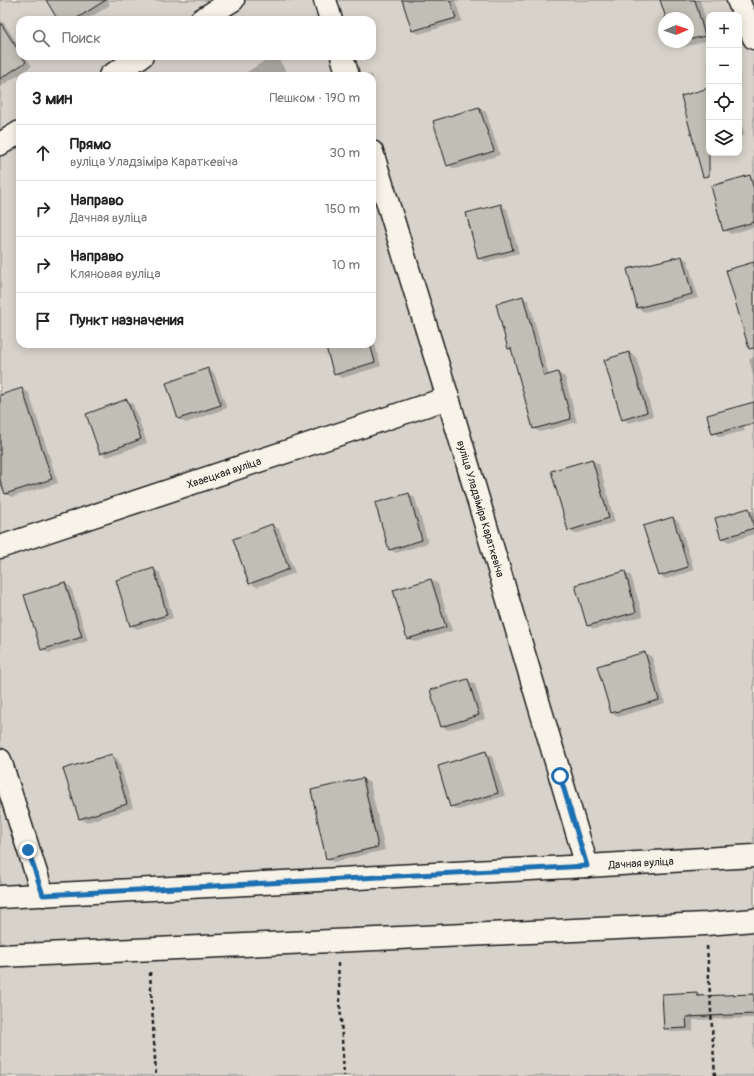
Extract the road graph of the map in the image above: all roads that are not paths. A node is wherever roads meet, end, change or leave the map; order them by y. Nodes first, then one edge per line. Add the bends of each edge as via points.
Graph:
1 (233, 0) edge
2 (325, 0) edge
3 (738, 0) edge
4 (207, 16) edge
5 (330, 16) edge
6 (754, 38) edge
7 (136, 60) edge
8 (343, 60) edge
9 (116, 72) edge
10 (347, 72) edge
11 (16, 134) edge
12 (0, 144) edge
13 (376, 165) edge
14 (448, 398) junction
15 (0, 547) edge
16 (0, 760) edge
17 (754, 856) edge
18 (587, 866) junction
19 (43, 895) junction
20 (0, 897) edge
21 (754, 920) edge
22 (0, 956) edge

1 - 4 street
2 - 5 street
3 - 6 street
7 - 9 street
8 - 10 street
11 - 12 street
13 - 14 street, вуліца Уладзіміра Караткевіча
14 - 15 street, Хваецкая вуліца
14 - 18 street, вуліца Уладзіміра Караткевіча
16 - 19 street
17 - 18 street, Дачная вуліца
18 - 19 street, Дачная вуліца
19 - 20 street, Дачная вуліца
21 - 22 street

